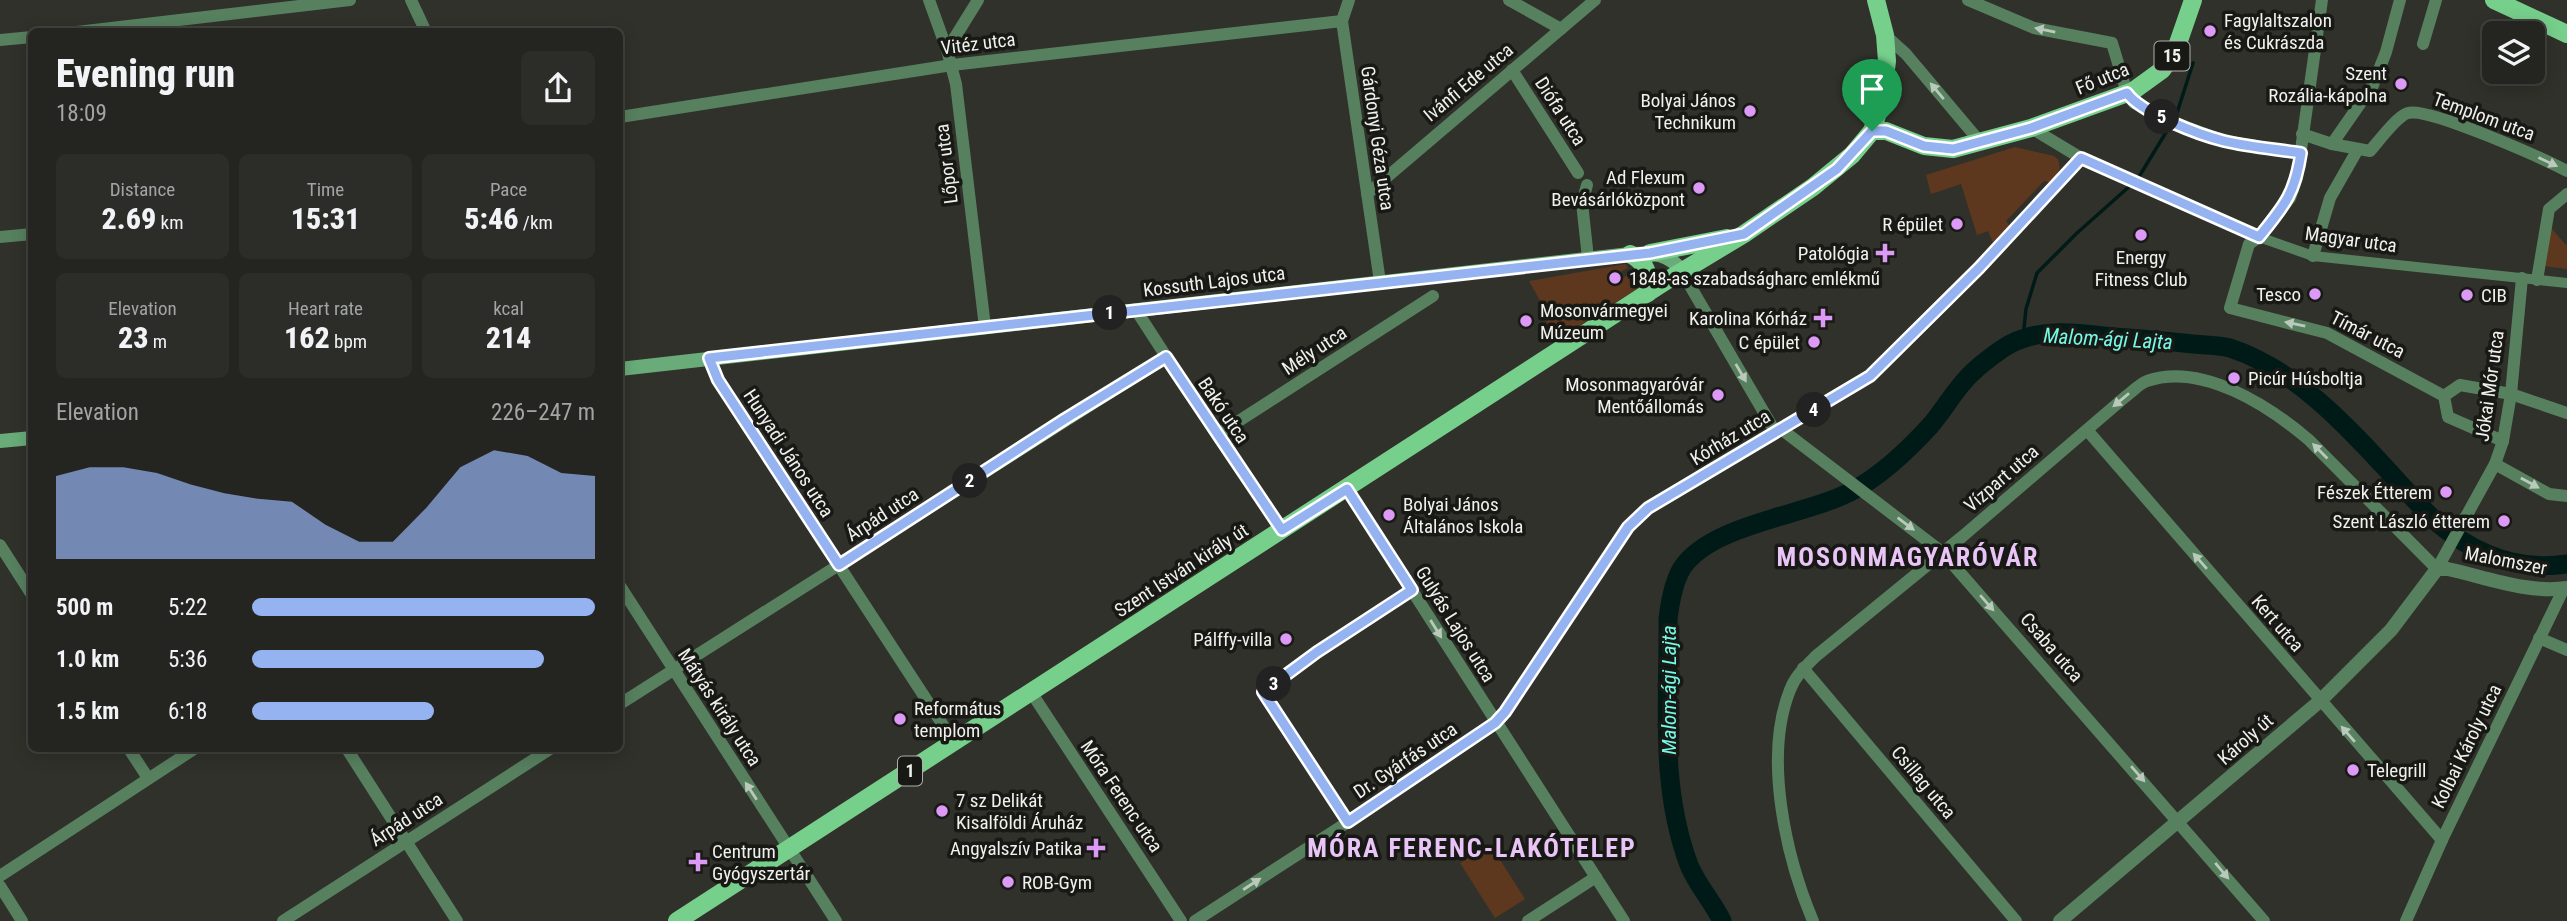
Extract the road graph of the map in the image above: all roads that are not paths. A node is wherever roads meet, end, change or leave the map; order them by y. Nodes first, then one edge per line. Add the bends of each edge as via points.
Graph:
1 (349, 0) edge
2 (411, 0) edge
3 (929, 0) edge
4 (978, 0) edge
5 (1349, 0) edge
6 (1509, 0) edge
7 (1595, 0) edge
8 (1876, 0) edge
9 (1968, 0) edge
10 (2193, 0) edge
11 (2322, 0) edge
12 (2400, 0) edge
13 (2436, 0) edge
14 (2494, 0) edge
15 (1342, 21) junction
16 (111, 28) edge
17 (424, 28) edge
18 (1561, 29) junction
19 (2567, 34) edge
20 (1885, 35) junction
21 (28, 37) edge
22 (0, 40) edge
23 (2423, 44) dead end
24 (947, 50) junction
25 (952, 65) junction
26 (1512, 70) junction
27 (2127, 93) junction
28 (623, 117) edge
29 (2031, 128) junction
30 (1872, 131) junction
31 (2302, 134) junction
32 (1981, 143) junction
33 (2332, 144) junction
34 (2358, 149) junction
35 (2301, 153) junction
36 (2081, 158) junction
37 (2567, 171) edge
38 (1578, 173) dead end
39 (1587, 185) dead end
40 (1367, 194) junction
41 (2567, 194) edge
42 (28, 234) edge
43 (1744, 234) junction
44 (0, 237) edge
45 (2259, 237) junction
46 (1650, 253) junction
47 (1630, 254) junction
48 (2313, 256) junction
49 (1588, 258) junction
50 (1682, 272) junction
51 (2522, 278) junction
52 (2537, 280) junction
53 (1380, 282) junction
54 (2567, 283) edge
55 (1648, 293) junction
56 (1433, 296) dead end
57 (1136, 310) junction
58 (985, 327) junction
59 (1166, 357) junction
60 (709, 358) junction
61 (623, 369) edge
62 (2511, 394) junction
63 (2444, 396) junction
64 (2567, 413) edge
65 (2087, 430) junction
66 (1778, 431) junction
67 (1217, 435) junction
68 (28, 438) edge
69 (0, 441) edge
70 (2503, 441) junction
71 (2496, 464) junction
72 (1347, 489) junction
73 (2567, 496) edge
74 (1282, 530) junction
75 (0, 545) edge
76 (1942, 552) junction
77 (839, 565) junction
78 (2437, 569) junction
79 (2565, 588) edge
80 (28, 589) edge
81 (1412, 590) junction
82 (623, 591) edge
83 (2539, 638) junction
84 (2567, 650) edge
85 (1803, 668) junction
86 (673, 669) junction
87 (1031, 692) junction
88 (2320, 701) junction
89 (623, 702) edge
90 (1495, 723) junction
91 (954, 743) junction
92 (132, 752) edge
93 (189, 752) edge
94 (349, 752) edge
95 (545, 752) edge
96 (148, 778) junction
97 (2179, 821) junction
98 (1348, 822) junction
99 (2442, 840) junction
100 (407, 841) junction
101 (788, 849) junction
102 (0, 876) edge
103 (1596, 877) junction
104 (0, 886) edge
105 (22, 921) edge
106 (283, 921) edge
107 (457, 921) edge
108 (677, 921) edge
109 (836, 921) edge
110 (1181, 921) edge
111 (1195, 921) edge
112 (1528, 921) edge
113 (1624, 921) edge
114 (1813, 921) edge
115 (2016, 921) edge
116 (2060, 921) edge
117 (2264, 921) edge
118 (2406, 921) edge

1 - 16 street
2 - 17 street
3 - 24 street, Lőpor utca
4 - 24 street
5 - 15 street, Gárdonyi Géza utca
6 - 18 street
7 - 18 street, Ivánfi Ede utca
8 - 20 main road, 1
27 -> 9 street via 2112,43 2034,28
10 - 27 main road, Fő utca / 15 via 2180,42 2168,61 2152,79
11 - 31 street
12 - 33 street via 2373,85
13 - 23 street
14 - 19 main road
15 - 25 street, Vitéz utca
15 - 40 street, Gárdonyi Géza utca
18 - 26 street, Ivánfi Ede utca
20 - 30 main road, 1 via 1886,78
32 -> 20 street
21 - 22 street
24 - 25 street, Lőpor utca
25 - 28 street, Vitéz utca
25 - 58 street, Lőpor utca
26 - 38 street, Diófa utca
26 - 40 street, Ivánfi Ede utca
27 - 29 main road, Fő utca / 15
27 - 35 street via 2134,103 2172,122 2224,141
29 - 32 main road, Fő utca / 15
29 - 36 street, Magyar utca
30 - 32 main road, 15 via 1941,148
30 - 43 main road, 1 via 1837,169
31 - 33 street
31 - 35 street
33 - 34 street
34 -> 37 street, Templom utca via 2370,151 2400,118 2417,112 2459,124
34 - 48 street via 2330,198
35 - 45 street via 2290,198
36 - 45 street, Magyar utca
36 - 66 street, Kórház utca via 1870,376
39 - 49 street via 1582,202
40 - 53 street, Gárdonyi Géza utca
41 - 52 street via 2549,209
42 - 44 street
43 - 46 main road
43 - 50 main road, Szent István király út / 1
45 - 48 street, Magyar utca
63 -> 45 street, Tímár utca via 2327,333 2230,308 2249,244
46 - 47 main road, Kossuth Lajos utca
46 - 50 main road via 1675,262
47 - 49 main road, Kossuth Lajos utca
47 - 55 main road via 1648,272
48 - 51 street, Magyar utca
49 - 53 main road, Kossuth Lajos utca
50 - 55 main road, Szent István király út / 1
50 -> 66 street, Csaba utca
51 - 52 street, Magyar utca
51 - 62 street, Jókai Mór utca
52 - 54 street, Magyar utca
53 - 57 main road, Kossuth Lajos utca
55 - 72 main road, Szent István király út / 1
56 - 67 street, Mély utca
57 - 58 main road, Kossuth Lajos utca
57 - 59 street, Bakó utca
58 - 60 main road, Kossuth Lajos utca
59 - 67 street, Bakó utca
59 - 77 street, Árpád utca
60 - 61 main road, Kossuth Lajos utca
60 - 77 street, Hunyadi János utca via 718,380
62 - 63 street via 2460,385
62 - 64 street
62 - 70 street, Jókai Mór utca
63 - 70 street, Tímár utca via 2448,417
65 - 76 street, Vízpart utca
78 -> 65 street, Vízpart utca via 2309,440 2261,404 2239,394 2186,377 2165,377 2145,382
88 -> 65 street, Kert utca
66 -> 76 street, Csaba utca
66 - 90 street, Kórház utca via 1648,508 1628,527
67 - 74 street, Bakó utca
68 - 69 main road
70 - 71 street, Jókai Mór utca
71 -> 73 street via 2549,494
71 - 78 street, Jókai Mór utca
72 - 74 main road, Szent István király út / 1
72 - 81 street, Gulyás Lajos utca
74 - 87 main road, Szent István király út / 1
75 - 80 street
76 - 85 street, Vízpart utca
76 -> 97 street, Csaba utca
77 - 86 street, Árpád utca
77 - 91 street, Hunyadi János utca
78 - 79 street, Malomszer
78 - 88 street, Károly út via 2391,630
79 - 83 street, Kolbai Károly utca
81 -> 90 street, Gulyás Lajos utca
81 - 98 street via 1263,692
82 - 86 street, Mátyás király utca
83 - 84 street
83 - 99 street, Kolbai Károly utca
85 - 114 street, Vízpart utca via 1791,688 1778,754 1788,839 1800,891
85 - 115 street, Csillag utca
86 - 89 street, Árpád utca
101 -> 86 street, Mátyás király utca
87 - 91 main road, Szent István király út / 1
87 - 110 street, Móra Ferenc utca
88 - 97 street, Károly út
99 -> 88 street, Kert utca
90 - 98 street, Dr. Gyárfás utca
90 - 103 street, Gulyás Lajos utca
91 - 101 main road, Szent István király út / 1
92 - 96 street
93 - 96 street
94 - 100 street
95 - 100 street, Árpád utca
96 - 102 street
97 - 116 street, Károly út
97 -> 117 street, Csaba utca
111 -> 98 street, Dr. Gyárfás utca
99 - 118 street, Kolbai Károly utca
100 - 106 street, Árpád utca
100 - 107 street
101 - 108 main road, Szent István király út / 1
101 - 109 street, Mátyás király utca
103 - 112 street
103 - 113 street, Gulyás Lajos utca
104 - 105 street

